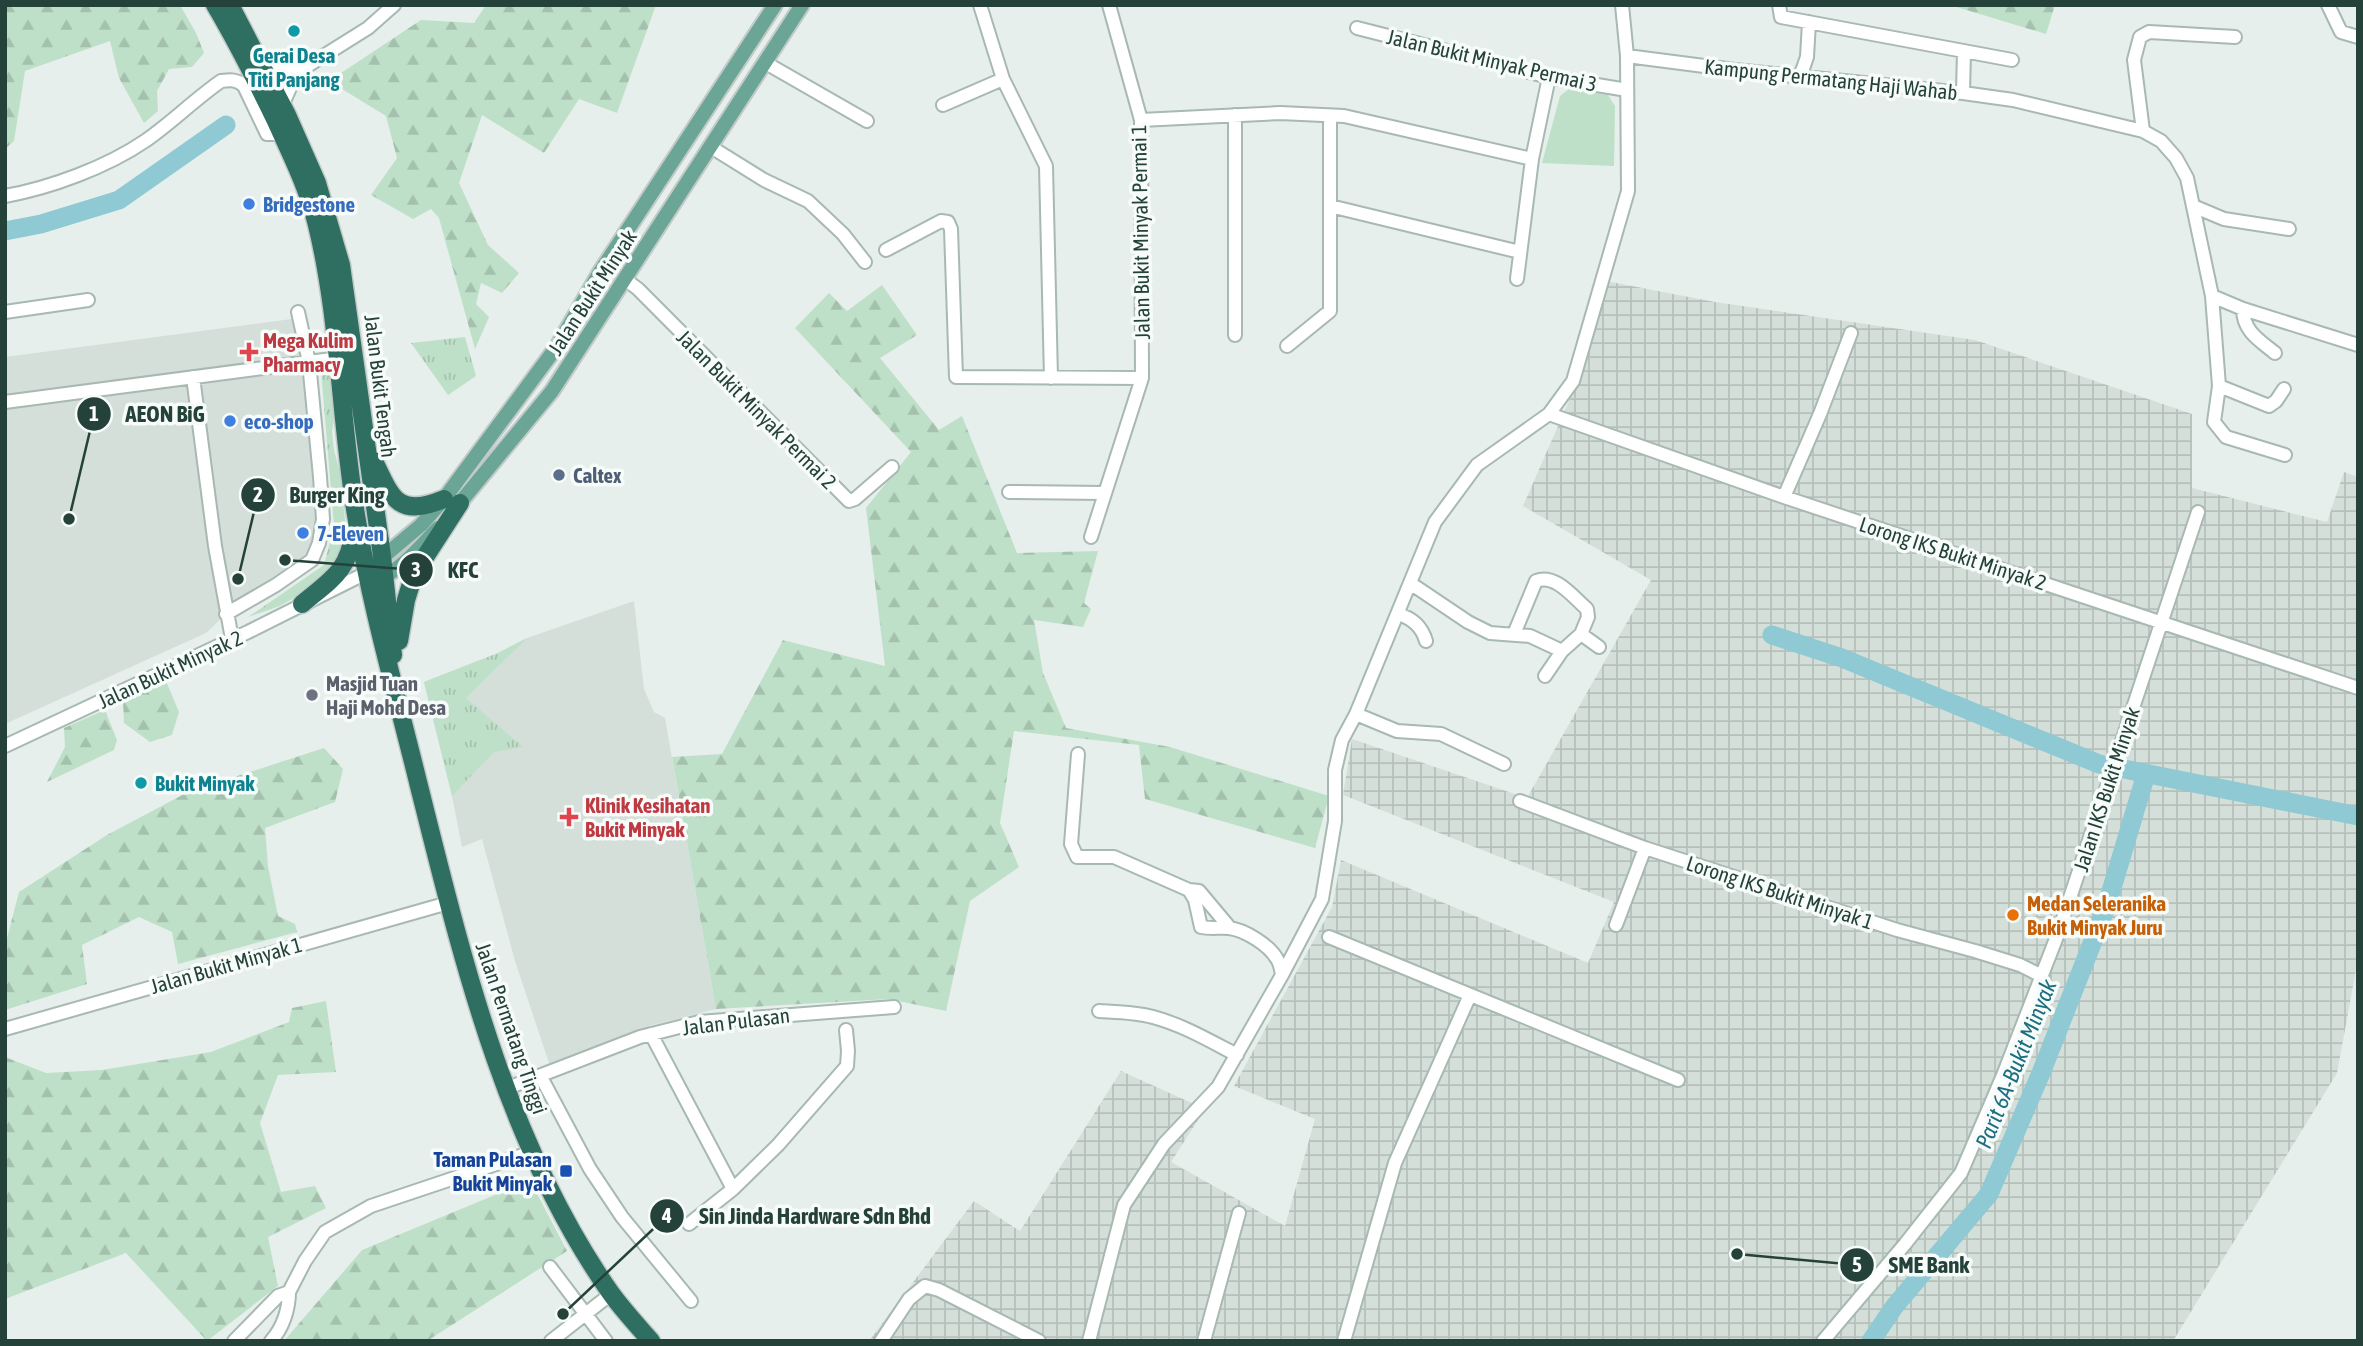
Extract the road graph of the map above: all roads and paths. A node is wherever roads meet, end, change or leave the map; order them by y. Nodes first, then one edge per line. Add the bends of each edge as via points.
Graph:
1 (215, 5) edge
2 (230, 5) edge
3 (394, 5) edge
4 (775, 5) edge
5 (803, 5) edge
6 (980, 5) edge
7 (1110, 5) edge
8 (1622, 5) edge
9 (1779, 5) edge
10 (2328, 5) edge
11 (1810, 22) junction
12 (1357, 28) dead end
13 (2235, 37) dead end
14 (2358, 37) edge
15 (746, 51) junction
16 (1964, 51) junction
17 (1627, 56) junction
18 (2012, 60) dead end
19 (764, 62) junction
20 (261, 64) junction
21 (301, 70) junction
22 (729, 76) junction
23 (1549, 77) junction
24 (1800, 77) junction
25 (1003, 79) junction
26 (750, 85) junction
27 (1627, 90) junction
28 (1963, 93) junction
29 (943, 105) dead end
30 (282, 106) junction
31 (1235, 115) junction
32 (1330, 116) junction
33 (1141, 120) junction
34 (867, 121) dead end
35 (280, 130) junction
36 (2143, 131) junction
37 (711, 147) junction
38 (1532, 159) junction
39 (5, 196) edge
40 (1330, 206) junction
41 (2193, 206) junction
42 (2289, 229) dead end
43 (886, 250) dead end
44 (1520, 252) junction
45 (865, 262) dead end
46 (625, 279) junction
47 (1517, 279) dead end
48 (2212, 296) junction
49 (88, 300) dead end
50 (2243, 309) junction
51 (5, 312) edge
52 (298, 312) dead end
53 (1850, 333) dead end
54 (1235, 335) dead end
55 (2358, 345) edge
56 (1287, 346) dead end
57 (2275, 353) dead end
58 (339, 358) junction
59 (309, 362) junction
60 (193, 377) junction
61 (1051, 378) junction
62 (1142, 378) junction
63 (2219, 386) junction
64 (2284, 389) dead end
65 (5, 402) edge
66 (1549, 414) junction
67 (365, 442) junction
68 (2285, 455) dead end
69 (892, 467) dead end
70 (1009, 492) dead end
71 (1104, 493) junction
72 (1784, 497) junction
73 (452, 501) junction
74 (2197, 512) dead end
75 (356, 515) junction
76 (1091, 537) dead end
77 (382, 556) junction
78 (374, 577) junction
79 (1410, 583) junction
80 (303, 604) junction
81 (226, 614) junction
82 (1398, 614) junction
83 (2161, 622) junction
84 (1514, 634) junction
85 (1581, 634) junction
86 (232, 639) junction
87 (1426, 641) dead end
88 (1599, 647) dead end
89 (1562, 651) junction
90 (1545, 676) dead end
91 (2358, 688) edge
92 (397, 700) junction
93 (1356, 714) junction
94 (5, 746) edge
95 (1078, 754) dead end
96 (1504, 764) dead end
97 (1520, 801) dead end
98 (1645, 848) junction
99 (1189, 890) junction
100 (448, 903) junction
101 (1616, 925) dead end
102 (1230, 928) junction
103 (1329, 937) dead end
104 (1282, 975) junction
105 (2042, 976) junction
106 (1470, 995) junction
107 (894, 1007) dead end
108 (1099, 1011) dead end
109 (5, 1029) edge
110 (846, 1030) dead end
111 (651, 1034) junction
112 (1237, 1055) junction
113 (541, 1077) junction
114 (1678, 1080) dead end
115 (505, 1089) junction
116 (532, 1152) junction
117 (733, 1189) junction
118 (1238, 1213) dead end
119 (689, 1224) dead end
120 (550, 1267) dead end
121 (289, 1292) junction
122 (611, 1294) junction
123 (691, 1301) dead end
124 (585, 1316) junction
125 (234, 1341) edge
126 (271, 1341) edge
127 (551, 1341) edge
128 (606, 1341) edge
129 (651, 1341) edge
130 (881, 1341) edge
131 (1039, 1341) edge
132 (1089, 1341) edge
133 (1204, 1341) edge
134 (1343, 1341) edge
135 (1823, 1341) edge

1 - 35 highway, Jalan Bukit Tengah
2 - 20 highway, Jalan Bukit Tengah
3 - 21 street via 368,28
4 - 15 main road, Jalan Bukit Minyak
5 - 19 main road, Jalan Bukit Minyak
6 - 25 street
7 - 33 street, Jalan Bukit Minyak Permai 1
8 - 17 street
9 - 11 street via 1781,17
10 - 14 street via 2341,32
11 - 16 street
11 - 24 street
12 - 23 street, Jalan Bukit Minyak Permai 3
13 - 36 street via 2149,32 2140,37 2134,60
15 - 19 main road via 748,59
15 - 22 main road, Jalan Bukit Minyak
16 - 18 street
16 - 28 street
17 - 24 street, Kampung Permatang Haji Wahab
17 - 27 street
19 - 26 main road, Jalan Bukit Minyak
19 - 34 street
20 - 21 street
20 - 30 highway, Jalan Bukit Tengah
21 - 30 street
22 - 26 main road via 742,75
22 - 73 main road, Jalan Bukit Minyak via 600,272 558,345
23 - 27 street, Jalan Bukit Minyak Permai 3
23 - 38 street
24 - 28 street, Kampung Permatang Haji Wahab
25 - 29 street
25 - 61 street via 1046,166
26 - 37 main road, Jalan Bukit Minyak
27 - 66 street via 1628,191 1573,381
28 - 36 street, Kampung Permatang Haji Wahab via 2034,104
30 - 67 highway, Jalan Bukit Tengah via 317,183 341,265
31 - 32 street
31 - 33 street
31 - 54 street
32 - 38 street via 1358,118
32 - 40 street
33 - 62 street, Jalan Bukit Minyak Permai 1
35 - 39 street via 267,134 244,86 221,81 145,141 112,160 50,185
35 - 58 highway, Jalan Bukit Tengah via 316,223
36 - 41 street via 2161,141 2176,158 2187,178
37 - 45 street via 808,201
37 - 46 main road, Jalan Bukit Minyak
38 - 44 street
40 - 44 street
40 - 56 street via 1330,311
41 - 42 street via 2224,219
41 - 48 street
43 - 61 street via 941,221 948,222 956,377
44 - 47 street
46 - 69 street, Jalan Bukit Minyak Permai 2 via 849,500
46 - 73 main road, Jalan Bukit Minyak via 552,391
48 - 50 street
48 - 63 street
49 - 51 street
50 - 55 street
50 - 57 street via 2249,332
52 - 59 street
53 - 72 street
58 - 59 street
58 - 75 highway, Jalan Bukit Tengah
59 - 60 street
59 - 81 street via 323,519 318,543 312,559
60 - 65 street
60 - 81 street
61 - 62 street
62 - 71 street, Jalan Bukit Minyak Permai 1
63 - 64 street via 2269,406
63 - 68 street via 2214,422 2218,430 2226,437
66 - 72 street, Lorong IKS Bukit Minyak 2
66 - 79 street via 1477,465 1435,522
67 - 73 highway via 390,495 402,504 415,508
67 - 77 highway, Jalan Bukit Tengah
70 - 71 street
71 - 76 street, Jalan Bukit Minyak Permai 1
72 - 83 street, Lorong IKS Bukit Minyak 2
73 - 77 main road, Jalan Bukit Minyak
73 - 78 main road, Jalan Bukit Minyak via 410,557
73 - 92 highway via 409,587 398,642
74 - 83 street, Jalan IKS Bukit Minyak
75 - 78 highway, Jalan Bukit Tengah
75 - 80 highway via 351,551 342,567
77 - 78 highway, Jalan Bukit Tengah
78 - 80 street, Jalan Bukit Minyak 2
78 - 92 highway, Jalan Bukit Tengah via 379,631
79 - 82 street
79 - 84 street via 1490,633
80 - 86 street, Jalan Bukit Minyak 2
81 - 86 street
82 - 87 street via 1416,624
82 - 93 street
83 - 91 street, Lorong IKS Bukit Minyak 2
83 - 105 street, Jalan IKS Bukit Minyak
84 - 85 street via 1536,581 1543,578 1552,580 1587,609
84 - 89 street
85 - 88 street
85 - 89 street
86 - 94 street, Jalan Bukit Minyak 2
89 - 90 street
92 - 100 highway, Jalan Permatang Tinggi
93 - 96 street via 1397,732 1441,734
93 - 104 street via 1342,740 1335,770 1335,821 1322,899
95 - 99 street via 1071,844 1077,857 1114,858
97 - 98 street, Lorong IKS Bukit Minyak 1
98 - 101 street
98 - 105 street, Lorong IKS Bukit Minyak 1 via 2020,965
99 - 102 street via 1199,891
99 - 102 street via 1201,927
100 - 109 street, Jalan Bukit Minyak 1
100 - 115 highway, Jalan Permatang Tinggi
102 - 104 street via 1271,951
103 - 106 street
104 - 112 street
105 - 135 street, Jalan IKS Bukit Minyak via 1961,1173
106 - 114 street
106 - 134 street via 1395,1163
107 - 111 street, Jalan Pulasan via 708,1021
108 - 112 street via 1154,1017
110 - 117 street via 847,1066
111 - 113 street, Jalan Pulasan
111 - 117 street
112 - 132 street via 1209,1099 1164,1144 1125,1205
113 - 115 street, Jalan Pulasan
113 - 123 street via 590,1169 622,1217
115 - 116 highway, Jalan Permatang Tinggi
116 - 121 street via 371,1206 325,1232
116 - 122 highway, Jalan Permatang Tinggi
117 - 119 street
118 - 133 street
120 - 124 street
121 - 125 street via 278,1296
121 - 126 street via 289,1305
122 - 124 street
122 - 129 highway, Jalan Permatang Tinggi
124 - 127 street
124 - 128 street
130 - 131 street via 909,1299 925,1286

